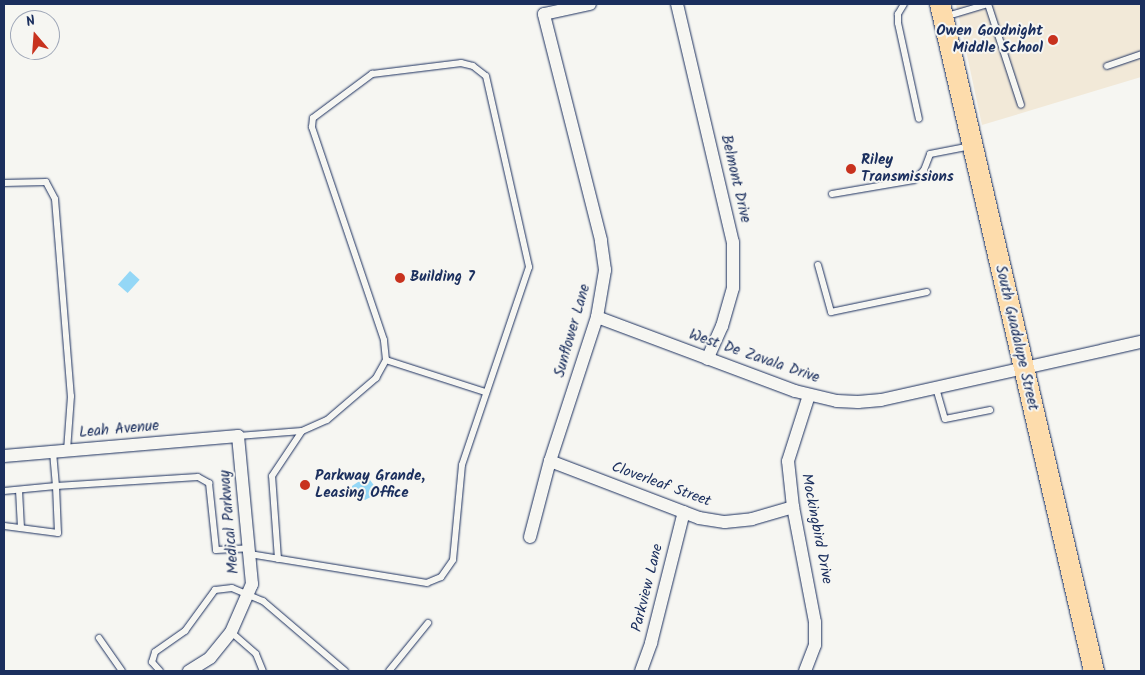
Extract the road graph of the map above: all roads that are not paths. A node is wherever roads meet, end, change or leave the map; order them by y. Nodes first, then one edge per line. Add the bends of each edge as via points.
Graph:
1 (590, 4) edge
2 (677, 4) edge
3 (904, 4) edge
4 (988, 4) edge
5 (942, 10) edge
6 (1141, 54) edge
7 (1107, 66) dead end
8 (1021, 105) dead end
9 (919, 119) dead end
10 (972, 145) junction
11 (4, 183) edge
12 (832, 194) dead end
13 (818, 265) dead end
14 (927, 292) dead end
15 (597, 317) junction
16 (1141, 342) edge
17 (707, 359) junction
18 (386, 360) junction
19 (1023, 369) junction
20 (936, 388) junction
21 (485, 392) junction
22 (809, 395) junction
23 (990, 410) dead end
24 (302, 431) junction
25 (238, 436) junction
26 (67, 451) junction
27 (53, 452) junction
28 (4, 456) edge
29 (550, 461) junction
30 (56, 486) junction
31 (19, 490) junction
32 (4, 491) edge
33 (793, 507) junction
34 (684, 512) junction
35 (4, 526) edge
36 (22, 528) junction
37 (530, 537) dead end
38 (249, 551) junction
39 (278, 559) junction
40 (248, 594) junction
41 (428, 623) dead end
42 (231, 632) junction
43 (99, 638) dead end
44 (122, 671) edge
45 (160, 671) edge
46 (188, 671) edge
47 (263, 671) edge
48 (345, 671) edge
49 (389, 671) edge
50 (641, 671) edge
51 (805, 671) edge
52 (1094, 671) edge

1 - 15 street, Sunflower Lane via 544,14 602,240 605,270
2 - 17 street, Belmont Drive via 734,242 733,288 722,326
3 - 9 lane via 898,14 898,23
4 - 5 lane
4 - 8 lane
5 - 10 main road, South Guadalupe Street
6 - 7 lane
10 - 12 lane via 930,154 924,170 914,180
10 - 19 main road, South Guadalupe Street
11 - 26 lane via 46,182 56,199 71,396
13 - 14 lane via 831,312
15 - 17 street, West De Zavala Drive
15 - 29 street, Sunflower Lane
16 - 19 street, West De Zavala Drive
17 - 22 street, West De Zavala Drive
18 - 21 lane
18 - 21 lane via 384,340 312,128 313,118 372,74 461,63 473,66 486,76 529,267
18 - 24 lane via 376,378 327,420
19 - 20 street, West De Zavala Drive
19 - 52 main road, South Guadalupe Street
20 - 22 street, West De Zavala Drive via 858,402
20 - 23 lane via 945,419
21 - 39 lane via 462,465 453,560 441,577 427,583
22 - 33 street, Mockingbird Drive via 788,461
24 - 25 lane
24 - 39 lane via 272,476
25 - 26 street, Leah Avenue
25 - 38 street, Medical Parkway
26 - 27 street, Leah Avenue
27 - 28 street, Leah Avenue
27 - 30 lane
29 - 34 street, Cloverleaf Street
29 - 37 street, Sunflower Lane
30 - 31 lane
30 - 36 lane via 58,533
30 - 38 lane via 198,477 209,483 216,550
31 - 32 lane
31 - 36 lane
33 - 34 street, Cloverleaf Street via 752,519 725,522
33 - 51 street, Mockingbird Drive via 815,622 815,645
34 - 50 street, Parkview Lane
35 - 36 lane
38 - 39 lane
38 - 40 street, Medical Parkway via 252,584
40 - 42 street, Medical Parkway
40 - 45 lane via 232,588 215,590 185,630 155,652 152,662
40 - 48 lane via 263,601
41 - 49 lane
42 - 46 street, Medical Parkway via 210,658
42 - 47 lane via 256,654
43 - 44 lane

